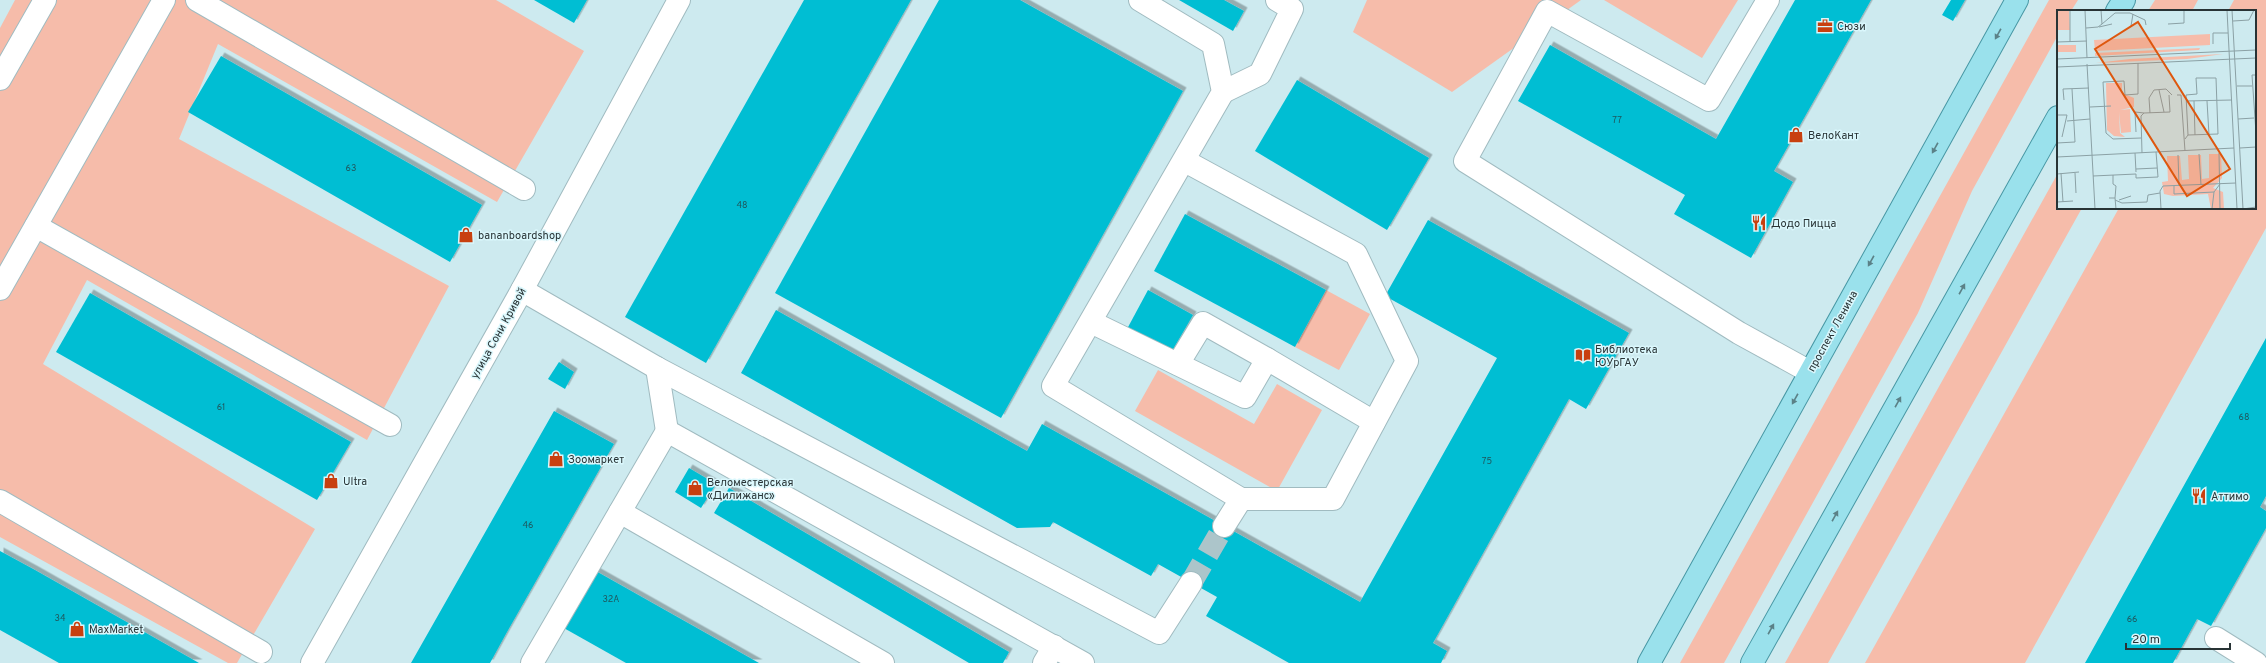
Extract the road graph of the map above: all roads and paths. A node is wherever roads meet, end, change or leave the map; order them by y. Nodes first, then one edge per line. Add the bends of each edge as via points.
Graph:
1 (45, 0) edge
2 (164, 0) edge
3 (197, 0) edge
4 (679, 0) edge
5 (1140, 0) edge
6 (1277, 0) edge
7 (1768, 0) edge
8 (2017, 0) edge
9 (2124, 0) edge
10 (2118, 10) edge
11 (0, 79) edge
12 (1223, 92) junction
13 (2057, 119) edge
14 (1185, 160) junction
15 (524, 188) dead end
16 (36, 226) junction
17 (0, 289) edge
18 (522, 290) junction
19 (1091, 322) junction
20 (1267, 359) junction
21 (1178, 364) junction
22 (657, 368) junction
23 (1810, 372) junction
24 (1374, 422) junction
25 (390, 425) dead end
26 (667, 431) junction
27 (1240, 499) junction
28 (0, 501) edge
29 (620, 512) junction
30 (1224, 526) tunnel mouth
31 (1191, 583) tunnel mouth
32 (2216, 638) dead end
33 (261, 652) dead end
34 (1049, 654) edge
35 (312, 663) edge
36 (532, 663) edge
37 (883, 663) edge
38 (1084, 663) edge
39 (1649, 663) edge
40 (1752, 663) edge
41 (2256, 663) edge

1 - 11 street
2 - 16 street
3 - 15 street
4 - 18 street, улица Сони Кривой
5 - 12 street via 1213,44
6 - 12 street via 1292,9 1260,74
7 - 23 street via 1709,100 1547,11 1465,161 1739,333
8 -> 23 main road, проспект Ленина
9 - 10 main road
12 - 14 street
40 -> 13 main road
14 - 19 street
14 - 24 street via 1356,254 1407,361
16 - 17 street
16 - 25 street
18 - 22 street
18 - 35 street, улица Сони Кривой
19 - 21 street
19 - 27 street via 1054,386
20 - 21 street via 1245,397
20 - 21 street via 1203,323
20 - 24 street
22 - 26 street
22 - 31 street via 1159,633
23 -> 39 main road, проспект Ленина
24 - 27 street via 1333,499
26 - 29 street
26 - 34 street
27 - 30 street
28 - 33 street
29 - 36 street
29 - 37 street
32 - 41 street
34 - 38 street

